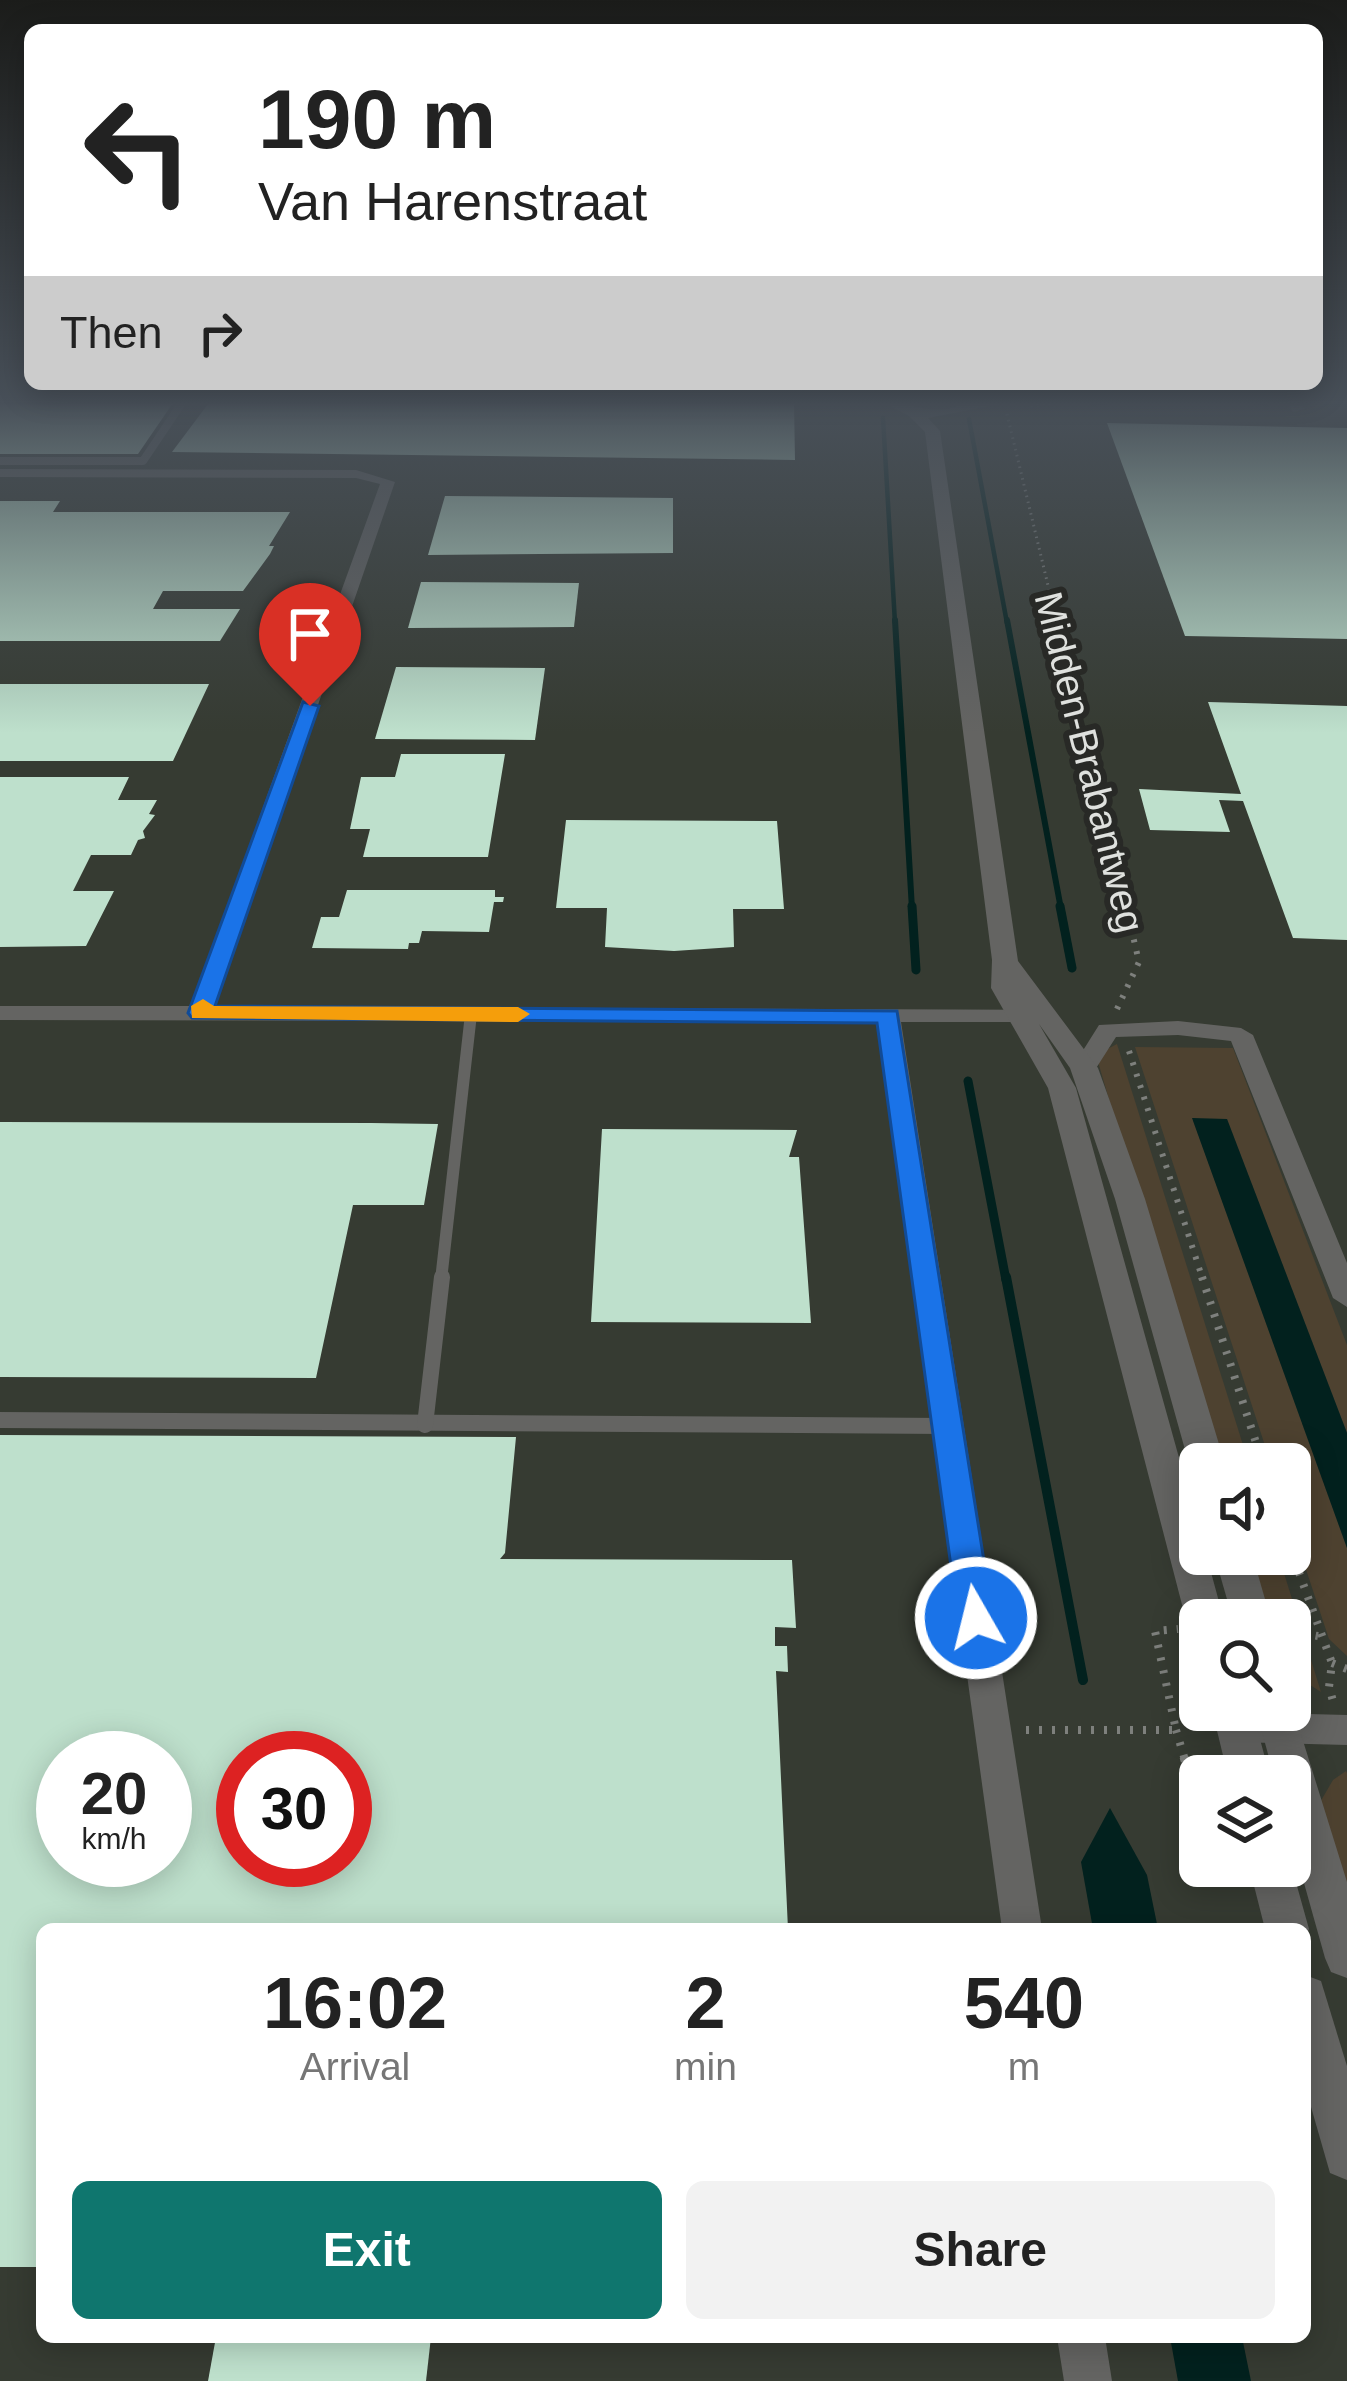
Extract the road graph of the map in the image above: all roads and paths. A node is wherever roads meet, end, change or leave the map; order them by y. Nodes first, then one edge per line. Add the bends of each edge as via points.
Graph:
1 (378, 511) edge
2 (943, 511) edge
3 (1030, 511) edge
4 (0, 1013) edge
5 (200, 1013) junction
6 (471, 1014) junction
7 (888, 1016) junction
8 (1031, 1016) junction
9 (1121, 1028) junction
10 (1084, 1068) junction
11 (1347, 1298) edge
12 (0, 1420) edge
13 (425, 1425) junction
14 (946, 1426) junction
15 (1201, 1443) edge
16 (1256, 1443) edge
17 (1299, 1575) edge
18 (1197, 1599) edge
19 (1179, 1627) edge
20 (1311, 1635) edge
21 (1318, 1636) junction
22 (1331, 1663) junction
23 (1347, 1669) edge
24 (1311, 1726) edge
25 (992, 1728) junction
26 (1176, 1730) junction
27 (1345, 1730) edge
28 (1262, 1731) edge
29 (1183, 1755) edge
30 (1277, 1887) edge
31 (1021, 1923) edge
32 (1286, 1923) edge
33 (1347, 1958) edge
34 (1311, 2019) edge
35 (1347, 2156) edge
36 (1082, 2343) edge
37 (1088, 2381) edge

1 - 5 street
2 - 8 street via 1004,988
3 - 9 path, Midden-Brabantweg via 1139,962 1115,1004
4 - 5 street
5 - 6 street
6 - 7 street
6 - 13 lane
7 - 8 street
7 - 14 street
8 - 10 street
8 - 18 street via 1062,1088
9 - 10 street via 1108,1030
9 - 11 street via 1241,1035
9 - 16 path, Midden-Brabantweg
10 - 15 street
12 - 13 lane
13 - 14 lane
14 - 25 street
17 - 21 path
19 - 26 path via 1155,1631
20 - 21 path
21 - 22 path
22 - 23 path
22 - 27 path via 1329,1687
24 - 27 street
25 - 26 path
25 - 31 street
26 - 29 path
28 - 33 street
30 - 32 street
34 - 35 street
36 - 37 street

